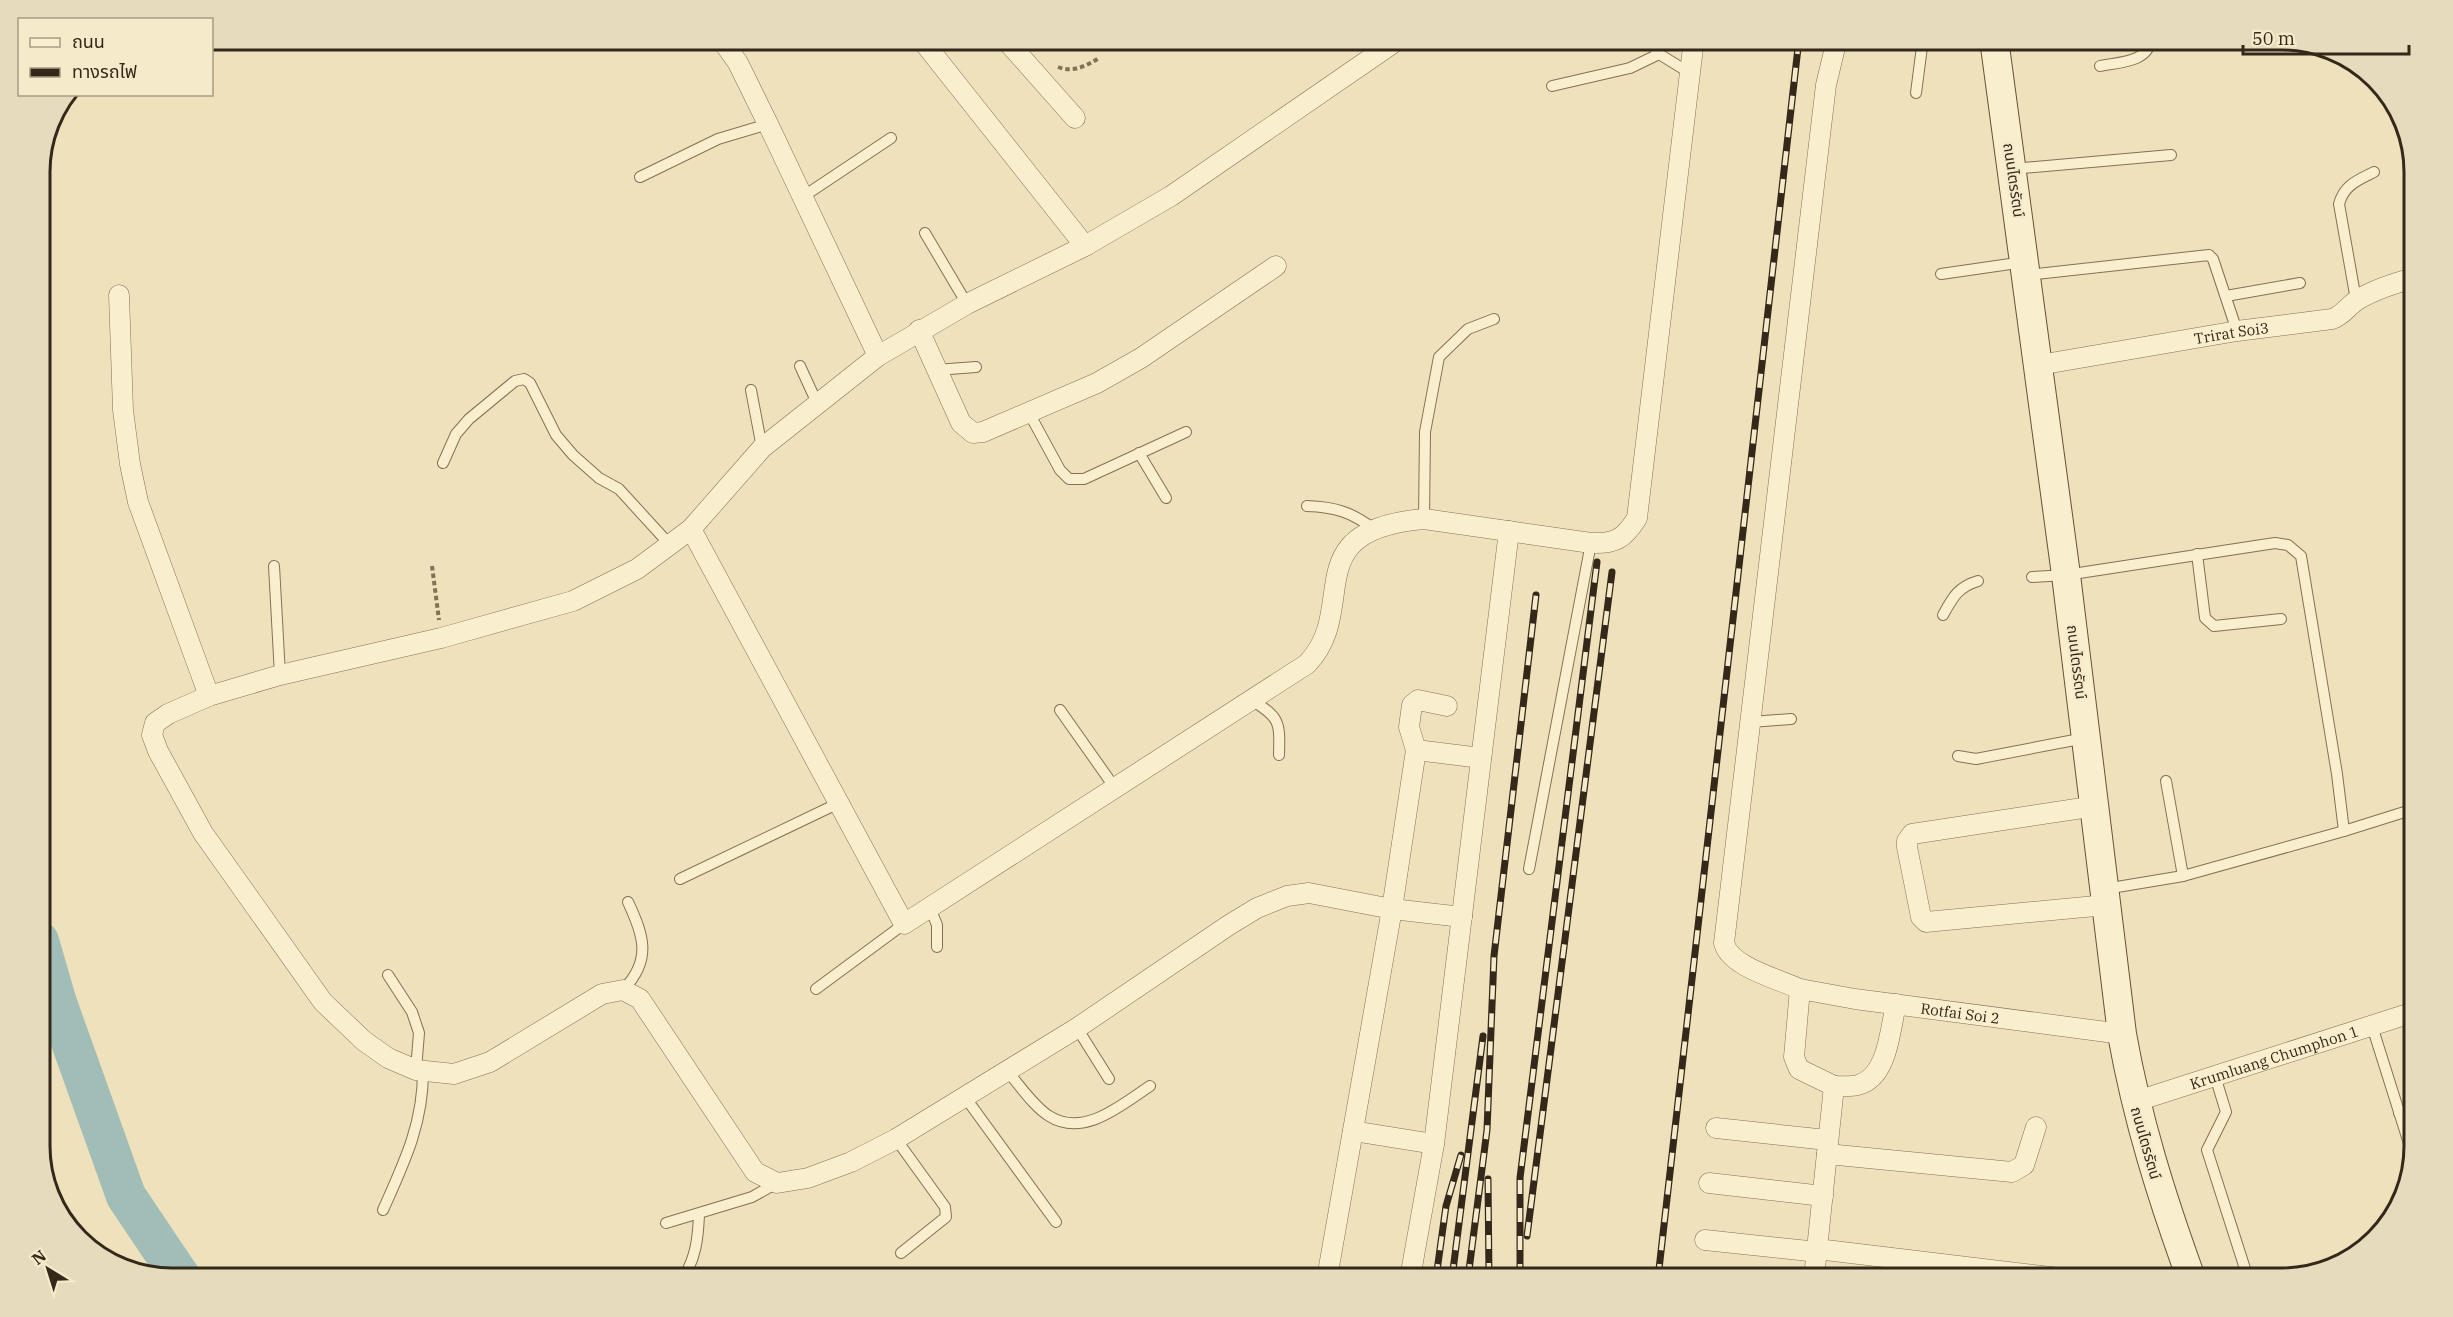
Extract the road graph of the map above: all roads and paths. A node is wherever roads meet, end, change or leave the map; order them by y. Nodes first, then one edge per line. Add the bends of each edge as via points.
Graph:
1 (729, 50) edge
2 (930, 50) edge
3 (1015, 50) edge
4 (1383, 50) edge
5 (1656, 50) edge
6 (1693, 50) edge
7 (1835, 50) edge
8 (1922, 50) edge
9 (1996, 50) edge
10 (2148, 50) edge
11 (1659, 54) junction
12 (1099, 58) dead end
13 (1053, 63) dead end
14 (2100, 66) dead end
15 (1690, 73) junction
16 (1552, 86) dead end
17 (1916, 93) dead end
18 (1075, 118) dead end
19 (768, 124) junction
20 (891, 138) dead end
21 (2171, 155) dead end
22 (2012, 169) junction
23 (2374, 172) dead end
24 (640, 177) dead end
25 (804, 196) junction
26 (925, 233) dead end
27 (1085, 246) junction
28 (1276, 266) dead end
29 (2026, 269) junction
30 (1941, 274) dead end
31 (2403, 281) edge
32 (2300, 283) dead end
33 (119, 295) dead end
34 (2226, 296) junction
35 (2356, 300) junction
36 (966, 304) junction
37 (1494, 319) dead end
38 (919, 330) junction
39 (2237, 331) junction
40 (878, 356) junction
41 (2039, 365) junction
42 (800, 366) dead end
43 (976, 367) dead end
44 (936, 370) junction
45 (751, 390) dead end
46 (817, 403) junction
47 (1029, 413) junction
48 (1185, 432) dead end
49 (762, 448) junction
50 (1139, 453) junction
51 (442, 463) dead end
52 (1166, 498) dead end
53 (1307, 506) dead end
54 (1424, 519) junction
55 (692, 529) junction
56 (1375, 530) junction
57 (1509, 531) junction
58 (1591, 543) junction
59 (671, 546) junction
60 (2197, 554) junction
61 (274, 566) dead end
62 (432, 566) dead end
63 (2066, 575) junction
64 (2032, 577) dead end
65 (1977, 581) dead end
66 (1944, 615) dead end
67 (2282, 619) dead end
68 (441, 638) junction
69 (280, 675) junction
70 (209, 696) junction
71 (1251, 700) junction
72 (1447, 706) dead end
73 (1060, 710) dead end
74 (1791, 719) dead end
75 (1751, 722) junction
76 (2087, 738) junction
77 (1416, 750) junction
78 (1279, 755) dead end
79 (1959, 756) dead end
80 (1481, 758) junction
81 (2166, 781) dead end
82 (1115, 788) junction
83 (841, 802) junction
84 (2096, 806) junction
85 (2404, 812) edge
86 (2344, 831) junction
87 (1529, 869) dead end
88 (2183, 876) junction
89 (680, 879) dead end
90 (2106, 897) junction
91 (628, 902) dead end
92 (930, 908) junction
93 (1392, 909) junction
94 (1462, 917) junction
95 (904, 924) junction
96 (938, 947) dead end
97 (388, 975) dead end
98 (816, 989) dead end
99 (1800, 989) junction
100 (623, 990) junction
101 (1896, 1004) junction
102 (2404, 1015) edge
103 (2372, 1026) junction
104 (1077, 1028) junction
105 (2122, 1034) junction
106 (420, 1071) junction
107 (1007, 1071) junction
108 (2215, 1076) junction
109 (1109, 1079) dead end
110 (1150, 1086) dead end
111 (1834, 1086) junction
112 (965, 1097) junction
113 (2134, 1102) junction
114 (2404, 1111) edge
115 (2399, 1113) junction
116 (2036, 1127) dead end
117 (1716, 1128) dead end
118 (2404, 1128) edge
119 (1353, 1131) junction
120 (896, 1139) junction
121 (1434, 1144) junction
122 (1827, 1147) junction
123 (777, 1183) junction
124 (1709, 1183) dead end
125 (1823, 1196) junction
126 (384, 1210) dead end
127 (699, 1215) junction
128 (1056, 1222) dead end
129 (666, 1223) dead end
130 (1705, 1240) dead end
131 (1817, 1250) junction
132 (901, 1253) dead end
133 (690, 1268) edge
134 (1329, 1268) edge
135 (1412, 1268) edge
136 (1815, 1268) edge
137 (1960, 1268) edge
138 (2187, 1268) edge
139 (2245, 1268) edge

1 - 19 street
2 - 27 street
3 - 18 street
4 - 27 street via 1171,196
5 - 11 lane
6 - 15 street
7 - 75 street, Rotfai Soi 2 via 1826,85
8 - 17 lane
9 - 22 main road, ถนนไตรรัตน์
10 - 14 lane via 2139,58
11 - 15 lane
11 - 16 lane via 1630,68
12 - 13 path via 1068,70
15 - 58 street via 1637,518 1627,535 1606,543
19 - 24 lane via 718,139
19 - 25 street
20 - 25 lane
21 - 22 lane
22 - 29 main road, ถนนไตรรัตน์
23 - 35 lane via 2350,184 2339,204
25 - 40 street
26 - 36 lane
27 - 36 street
28 - 47 street via 1141,358
29 - 30 lane
29 - 34 lane via 2209,255
29 - 41 main road, ถนนไตรรัตน์
31 - 35 street, Trirat Soi3
32 - 34 lane
33 - 70 street via 123,410 138,502
34 - 39 lane
35 - 39 street, Trirat Soi3 via 2332,319
36 - 38 street
37 - 54 lane via 1468,329 1439,357 1425,432
38 - 40 street
38 - 44 street
39 - 41 street, Trirat Soi3
40 - 46 street
41 - 63 main road, ถนนไตรรัตน์
42 - 46 lane
43 - 44 lane
44 - 47 street via 962,423 973,433
45 - 49 lane
46 - 49 street
47 - 50 lane via 1060,470 1070,479 1084,480
48 - 50 lane
49 - 55 street
50 - 52 lane
51 - 59 lane via 469,418 515,381 524,379 530,383 556,435 573,455 599,478 619,489
53 - 56 lane via 1332,507 1356,515
54 - 56 street via 1400,521
54 - 57 street
55 - 59 street
55 - 83 street
56 - 71 street via 1344,554 1336,570 1324,638 1316,654
57 - 58 street
57 - 80 street
58 - 87 lane
59 - 68 street via 637,569 573,601
60 - 63 lane
60 - 67 lane via 2205,618 2214,626
60 - 86 lane via 2275,543 2288,545 2301,556
61 - 69 lane
62 - 68 path
63 - 64 lane
63 - 76 main road, ถนนไตรรัตน์
65 - 66 lane via 1956,593
68 - 69 street
69 - 70 street
70 - 106 street via 168,714 155,723 152,735 197,822 323,1002 380,1053
71 - 78 lane via 1275,717 1280,727
71 - 82 street
72 - 77 street via 1418,700 1412,705 1409,727
73 - 82 lane
74 - 75 lane
75 - 99 street, Rotfai Soi 2 via 1724,943 1734,960
76 - 79 lane via 1976,759
76 - 84 main road, ถนนไตรรัตน์
77 - 80 street
77 - 93 street
80 - 94 street
81 - 88 lane
82 - 92 street
83 - 89 lane
83 - 95 street
84 - 90 main road, ถนนไตรรัตน์
84 - 90 street via 1912,834 1907,847 1921,917 1926,922
85 - 86 lane
86 - 88 lane
88 - 90 lane
90 - 105 main road, ถนนไตรรัตน์
91 - 100 lane via 643,934 643,955 634,978
92 - 95 street
92 - 96 lane via 937,925
93 - 94 street
93 - 104 street via 1309,893 1287,896 1229,925
93 - 119 street
94 - 121 street
95 - 98 lane
97 - 106 lane via 412,1012 419,1033
99 - 101 street, Rotfai Soi 2
99 - 111 street via 1794,1057 1799,1069
100 - 106 street via 602,994 490,1062 454,1074
100 - 123 street via 640,999 755,1172
101 - 105 street, Rotfai Soi 2
101 - 111 street via 1880,1069 1858,1085
102 - 103 street, Krumluang Chumphon 1
103 - 108 street, Krumluang Chumphon 1
103 - 115 lane
104 - 107 street
104 - 109 lane
105 - 113 main road, ถนนไตรรัตน์
106 - 126 lane via 423,1103 410,1150
107 - 110 lane via 1047,1115 1063,1122 1095,1119
107 - 112 street
108 - 113 street, Krumluang Chumphon 1
108 - 139 lane via 2226,1112 2207,1150
111 - 122 street
112 - 120 street
112 - 128 lane
113 - 138 main road, ถนนไตรรัตน์ via 2160,1194
114 - 115 lane
115 - 118 lane
116 - 122 street via 2024,1165 2012,1172
117 - 122 street
119 - 121 street
119 - 134 street
120 - 123 street via 808,1178
120 - 132 lane via 945,1207 946,1217
121 - 135 street
122 - 125 street
123 - 127 lane via 752,1197
124 - 125 street
125 - 131 street
127 - 129 lane
127 - 133 lane via 698,1243
130 - 131 street
131 - 136 street
131 - 137 street

